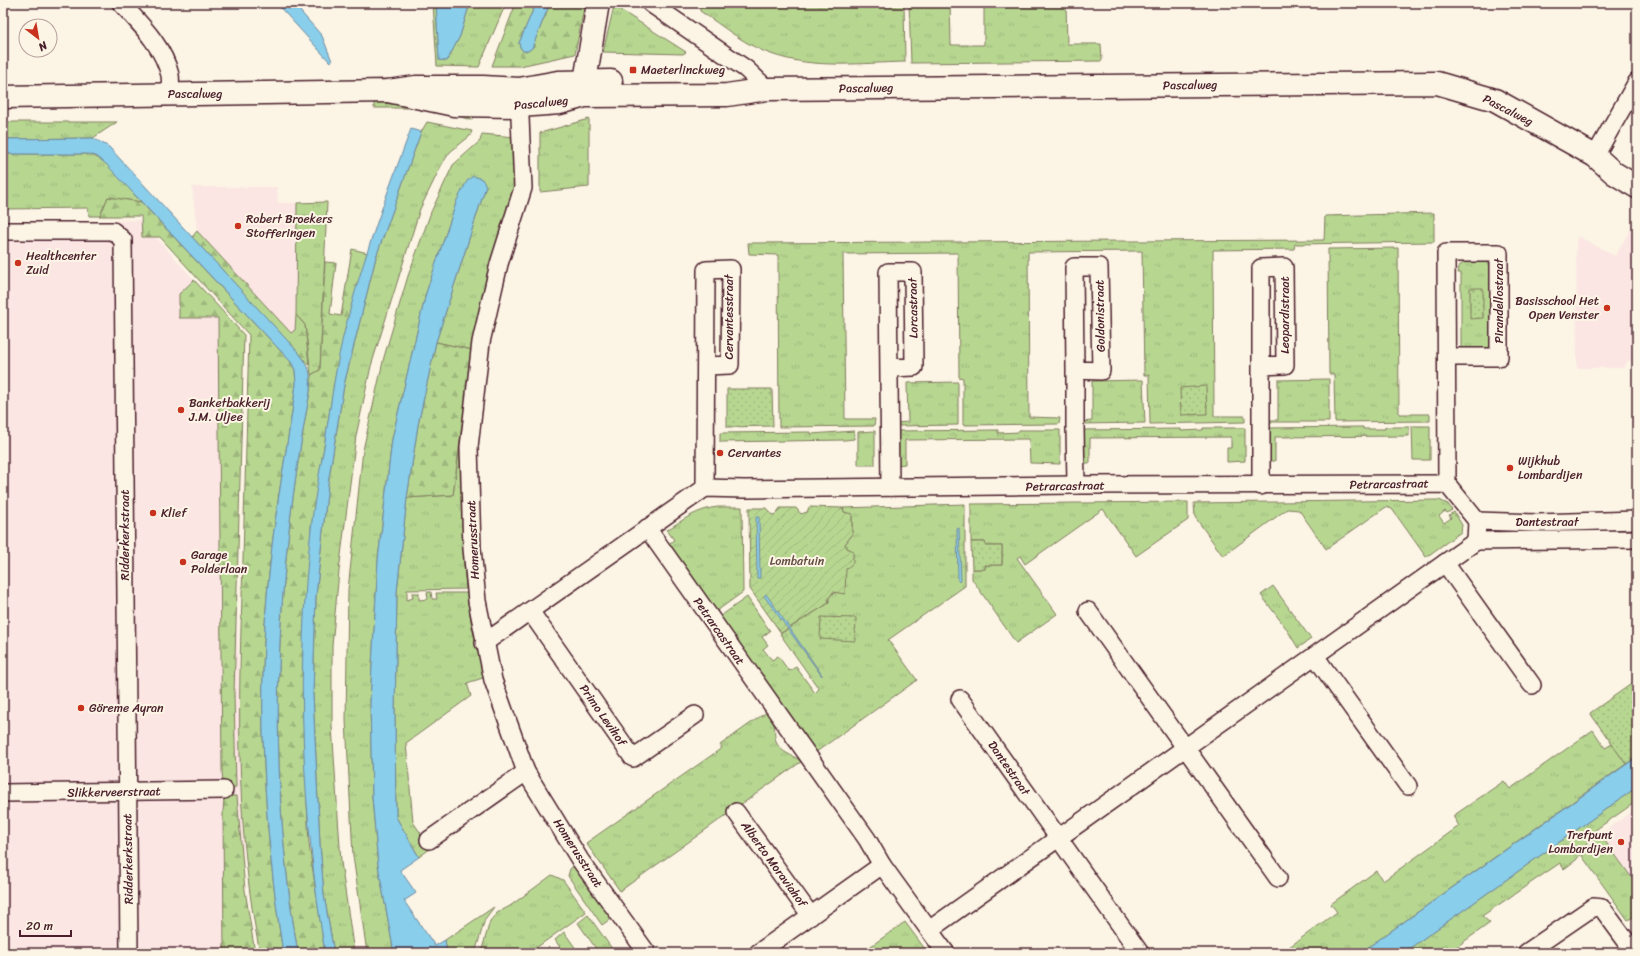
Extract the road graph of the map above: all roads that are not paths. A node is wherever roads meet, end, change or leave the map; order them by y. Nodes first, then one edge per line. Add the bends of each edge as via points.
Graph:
1 (121, 3) edge
2 (598, 3) edge
3 (650, 3) edge
4 (1637, 82) edge
5 (767, 88) junction
6 (585, 89) junction
7 (170, 94) junction
8 (3, 97) edge
9 (520, 97) junction
10 (1595, 156) junction
11 (1637, 174) edge
12 (1637, 186) edge
13 (3, 231) edge
14 (1446, 357) junction
15 (706, 366) junction
16 (1261, 366) junction
17 (889, 368) junction
18 (1075, 370) junction
19 (1447, 484) junction
20 (1076, 485) junction
21 (1261, 486) junction
22 (890, 487) junction
23 (705, 488) junction
24 (1637, 520) edge
25 (1477, 521) junction
26 (647, 528) junction
27 (1637, 539) edge
28 (1476, 541) junction
29 (1445, 563) junction
30 (530, 611) junction
31 (1088, 611) dead end
32 (484, 643) junction
33 (1315, 656) junction
34 (1532, 685) dead end
35 (960, 699) dead end
36 (695, 715) dead end
37 (1185, 748) junction
38 (526, 772) junction
39 (1408, 786) dead end
40 (224, 790) dead end
41 (127, 792) junction
42 (3, 793) edge
43 (736, 812) dead end
44 (1058, 838) junction
45 (429, 840) dead end
46 (882, 865) junction
47 (1278, 878) dead end
48 (811, 916) junction
49 (929, 930) junction
50 (128, 953) edge
51 (647, 953) edge
52 (758, 953) edge
53 (946, 953) edge
54 (1140, 953) edge
55 (1526, 953) edge
56 (1635, 953) edge

1 - 7 street via 149,34 163,56 170,77
2 - 6 street
3 - 5 street via 746,69
4 - 10 street
5 - 6 street, Pascalweg via 725,81
5 - 10 street, Pascalweg via 1437,83 1495,100
6 - 9 street, Pascalweg via 558,82
7 - 8 street, Pascalweg
7 - 9 street, Pascalweg via 271,94 388,91 416,87 483,87
9 - 32 street, Homerusstraat via 523,188 499,264 481,342 469,447 473,556
10 - 11 street, Pascalweg via 1619,164
10 - 12 street, Pascalweg via 1614,173
13 - 41 street, Ridderkerkstraat via 113,231 123,240
14 - 14 street, Pirandellostraat via 1499,357 1499,253 1446,253
14 - 19 street, Pirandellostraat
15 - 15 street, Cervantesstraat via 730,365 731,270 706,270
15 - 23 street, Cervantesstraat
16 - 16 street, Leopardistraat via 1285,365 1284,267 1261,268
16 - 21 street, Leopardistraat
17 - 17 street, Lorcastraat via 914,367 913,272 888,272
17 - 22 street, Lorcastraat
18 - 18 street, Goldonistraat via 1101,371 1099,267 1074,267
18 - 20 street, Goldonistraat
19 - 21 street, Petrarcastraat
19 - 25 street
20 - 21 street, Petrarcastraat
20 - 22 street, Petrarcastraat
22 - 23 street, Petrarcastraat
23 - 26 street
24 - 25 street, Dantestraat via 1537,523
25 - 28 street
26 - 30 street
26 - 46 street, Petrarcastraat via 867,839
27 - 28 street, Dantestraat
28 - 29 street
29 - 33 street
29 - 34 street
30 - 32 street
30 - 36 street, Primo Levihof via 633,758
31 - 37 street
32 - 38 street, Homerusstraat via 493,680
33 - 37 street
33 - 39 street
35 - 44 street, Dantestraat
37 - 44 street
37 - 47 street
38 - 45 street
38 - 51 street, Homerusstraat via 580,860
40 - 41 street, Slikkerveerstraat
41 - 42 street, Slikkerveerstraat
41 - 50 street, Ridderkerkstraat
43 - 48 street, Alberto Moraviahof
44 - 49 street
44 - 54 street, Dantestraat
46 - 48 street
46 - 49 street
48 - 52 street
49 - 53 street
55 - 56 street via 1593,907 1602,908

